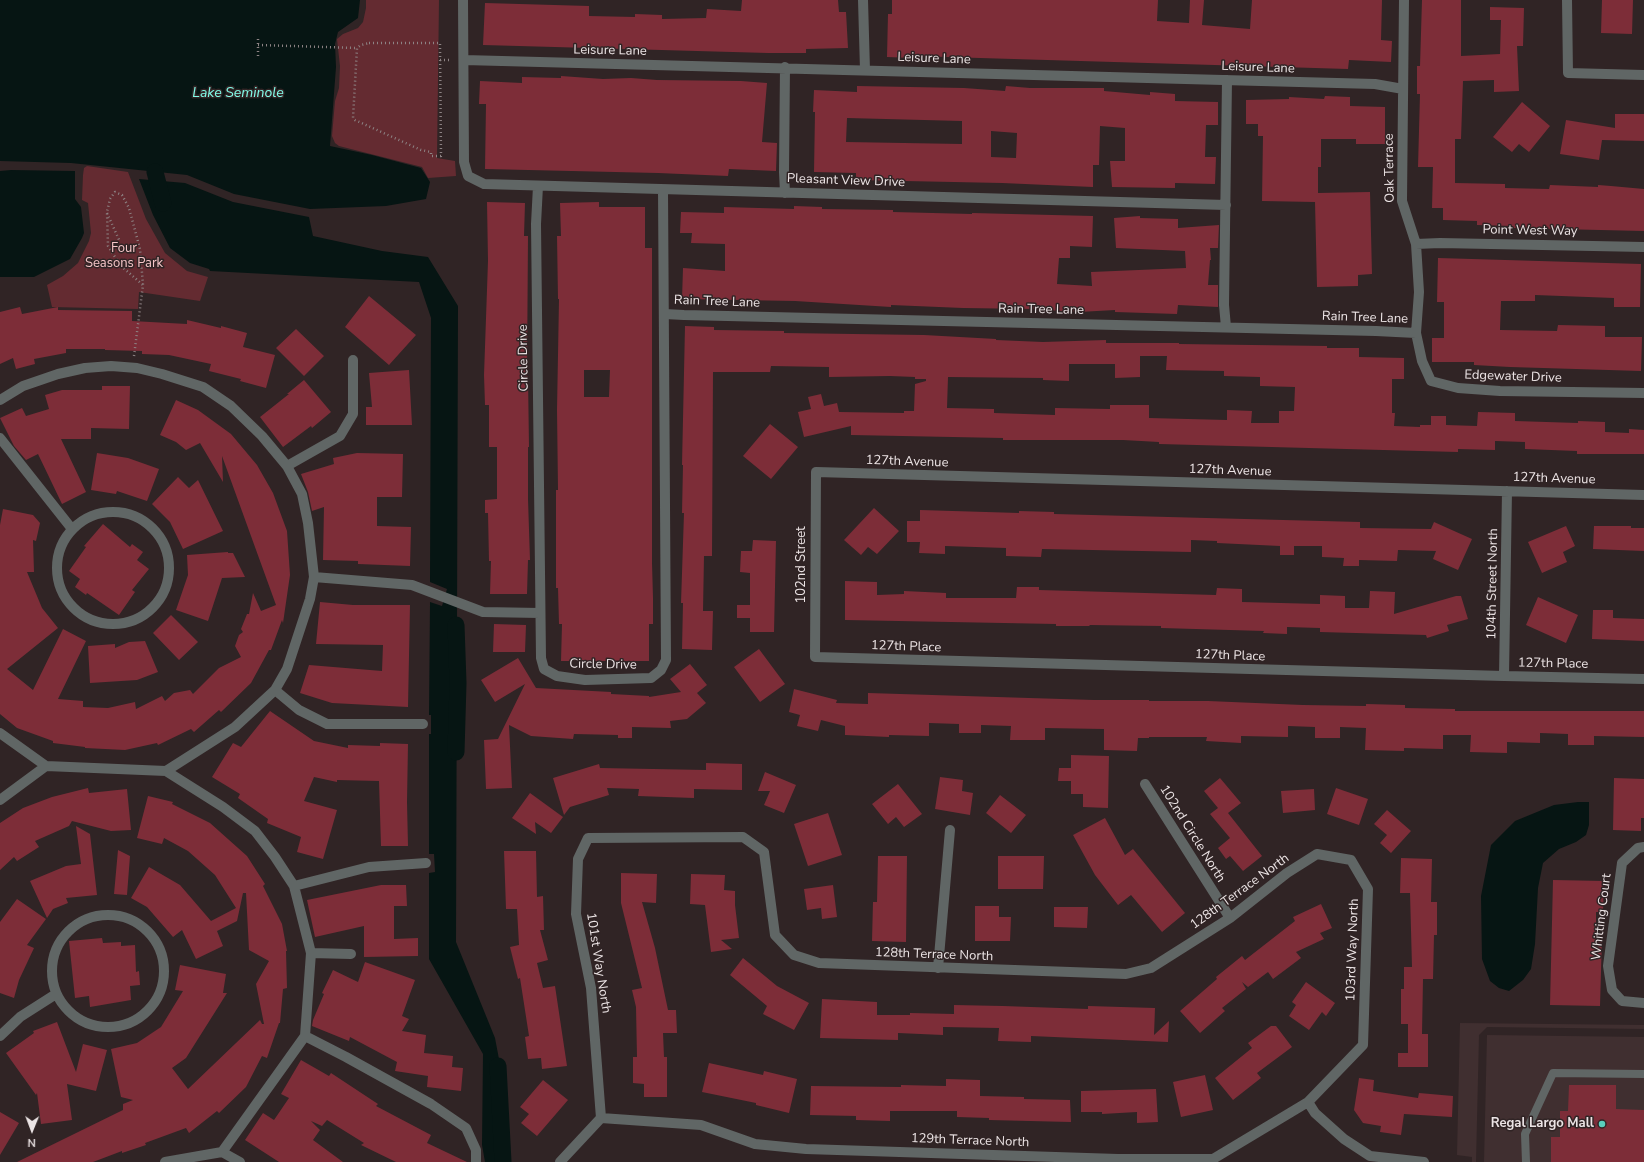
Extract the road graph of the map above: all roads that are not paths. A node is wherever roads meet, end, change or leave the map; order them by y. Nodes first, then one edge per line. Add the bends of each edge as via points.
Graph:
1 (463, 0) edge
2 (863, 0) edge
3 (1404, 0) edge
4 (1567, 0) edge
5 (464, 60) junction
6 (785, 68) junction
7 (864, 70) junction
8 (1644, 75) edge
9 (1227, 80) junction
10 (1403, 89) junction
11 (538, 186) junction
12 (663, 190) junction
13 (785, 193) junction
14 (1226, 205) junction
15 (1416, 244) junction
16 (1644, 247) edge
17 (665, 314) junction
18 (1226, 327) junction
19 (1416, 334) junction
20 (353, 360) dead end
21 (1644, 393) edge
22 (0, 400) edge
23 (0, 438) edge
24 (287, 466) junction
25 (816, 472) joint
26 (1507, 491) junction
27 (1644, 495) edge
28 (72, 529) junction
29 (314, 577) junction
30 (540, 612) junction
31 (815, 657) joint
32 (1504, 676) junction
33 (1644, 679) edge
34 (275, 690) junction
35 (423, 724) dead end
36 (0, 733) edge
37 (46, 766) junction
38 (166, 771) junction
39 (1145, 784) dead end
40 (0, 800) edge
41 (950, 830) dead end
42 (1644, 847) edge
43 (578, 859) joint
44 (1352, 860) joint
45 (426, 863) dead end
46 (294, 886) junction
47 (1230, 918) junction
48 (311, 953) junction
49 (351, 954) dead end
50 (938, 968) junction
51 (56, 994) junction
52 (1644, 1003) edge
53 (0, 1036) edge
54 (305, 1036) junction
55 (1363, 1045) joint
56 (1644, 1074) edge
57 (1308, 1102) junction
58 (601, 1118) junction
59 (222, 1152) junction
60 (165, 1162) edge
61 (240, 1162) edge
62 (476, 1162) edge
63 (560, 1162) edge
64 (1424, 1162) edge
65 (1526, 1162) edge

1 - 5 street
2 - 7 street
3 - 10 street, Oak Terrace
4 - 8 street via 1568,72
5 - 6 street, Leisure Lane
5 - 11 street, Pleasant View Drive via 464,162 468,176 484,184
6 - 7 street, Leisure Lane
6 - 13 street
7 - 9 street, Leisure Lane
9 - 10 street, Leisure Lane via 1375,84
9 - 14 street
10 - 15 street, Oak Terrace via 1402,201
11 - 12 street, Pleasant View Drive
11 - 30 street, Circle Drive via 536,224
12 - 13 street, Pleasant View Drive
12 - 17 street, Circle Drive
13 - 14 street, Pleasant View Drive
14 - 18 street
15 - 16 street, Point West Way
15 - 19 street, Oak Terrace via 1419,292
17 - 18 street, Rain Tree Lane
17 - 30 street, Circle Drive via 666,660 661,670 651,678 585,680 557,676 544,669 541,658
18 - 19 street, Rain Tree Lane
19 - 21 street, Edgewater Drive via 1422,360 1431,381 1458,388
20 - 24 street via 353,414 340,436
22 - 24 street via 24,386 85,368 112,366 162,374 203,388 232,406
23 - 28 street
24 - 29 street via 302,494
25 - 26 street, 127th Avenue
25 - 31 street, 102nd Street
26 - 27 street, 127th Avenue
26 - 32 street, 104th Street North
28 - 28 street via 58,551 58,582 69,604 89,620 120,624 149,612 165,591 170,563 161,537 144,521 123,512 99,513
29 - 30 street via 412,586 483,612
29 - 34 street via 310,598 286,669
31 - 32 street, 127th Place
32 - 33 street, 127th Place
34 - 35 street via 299,710 327,724
34 - 38 street via 235,727
36 - 37 street
37 - 38 street
37 - 40 street
38 - 46 street via 223,807 255,831
39 - 47 street, 102nd Circle North
41 - 50 street
42 - 52 street, Whitting Court via 1638,848 1622,863 1608,966 1612,990 1622,1001
43 - 50 street, 128th Terrace North via 588,838 743,837 764,852 775,935 794,955 819,963
43 - 58 street, 101st Way North via 576,914 591,988
44 - 47 street, 128th Terrace North via 1317,854 1287,873
44 - 55 street, 103rd Way North via 1368,889
45 - 46 street via 369,867
46 - 48 street
47 - 50 street, 128th Terrace North via 1151,968 1126,974
48 - 49 street
48 - 54 street
51 - 51 street via 70,1013 90,1025 114,1027 137,1020 154,1005 164,983 164,959 155,938 137,922 115,914 91,917 70,928 56,948 51,971
51 - 53 street via 20,1017
54 - 59 street
54 - 62 street via 431,1104 466,1128 476,1150
55 - 57 street, 129th Terrace North
56 - 65 lane via 1553,1073 1525,1134
57 - 58 street, 129th Terrace North via 1213,1159 1118,1159 806,1149 756,1144 701,1125
57 - 64 street via 1315,1113 1344,1139 1370,1156
58 - 63 street
59 - 60 street
59 - 61 street

